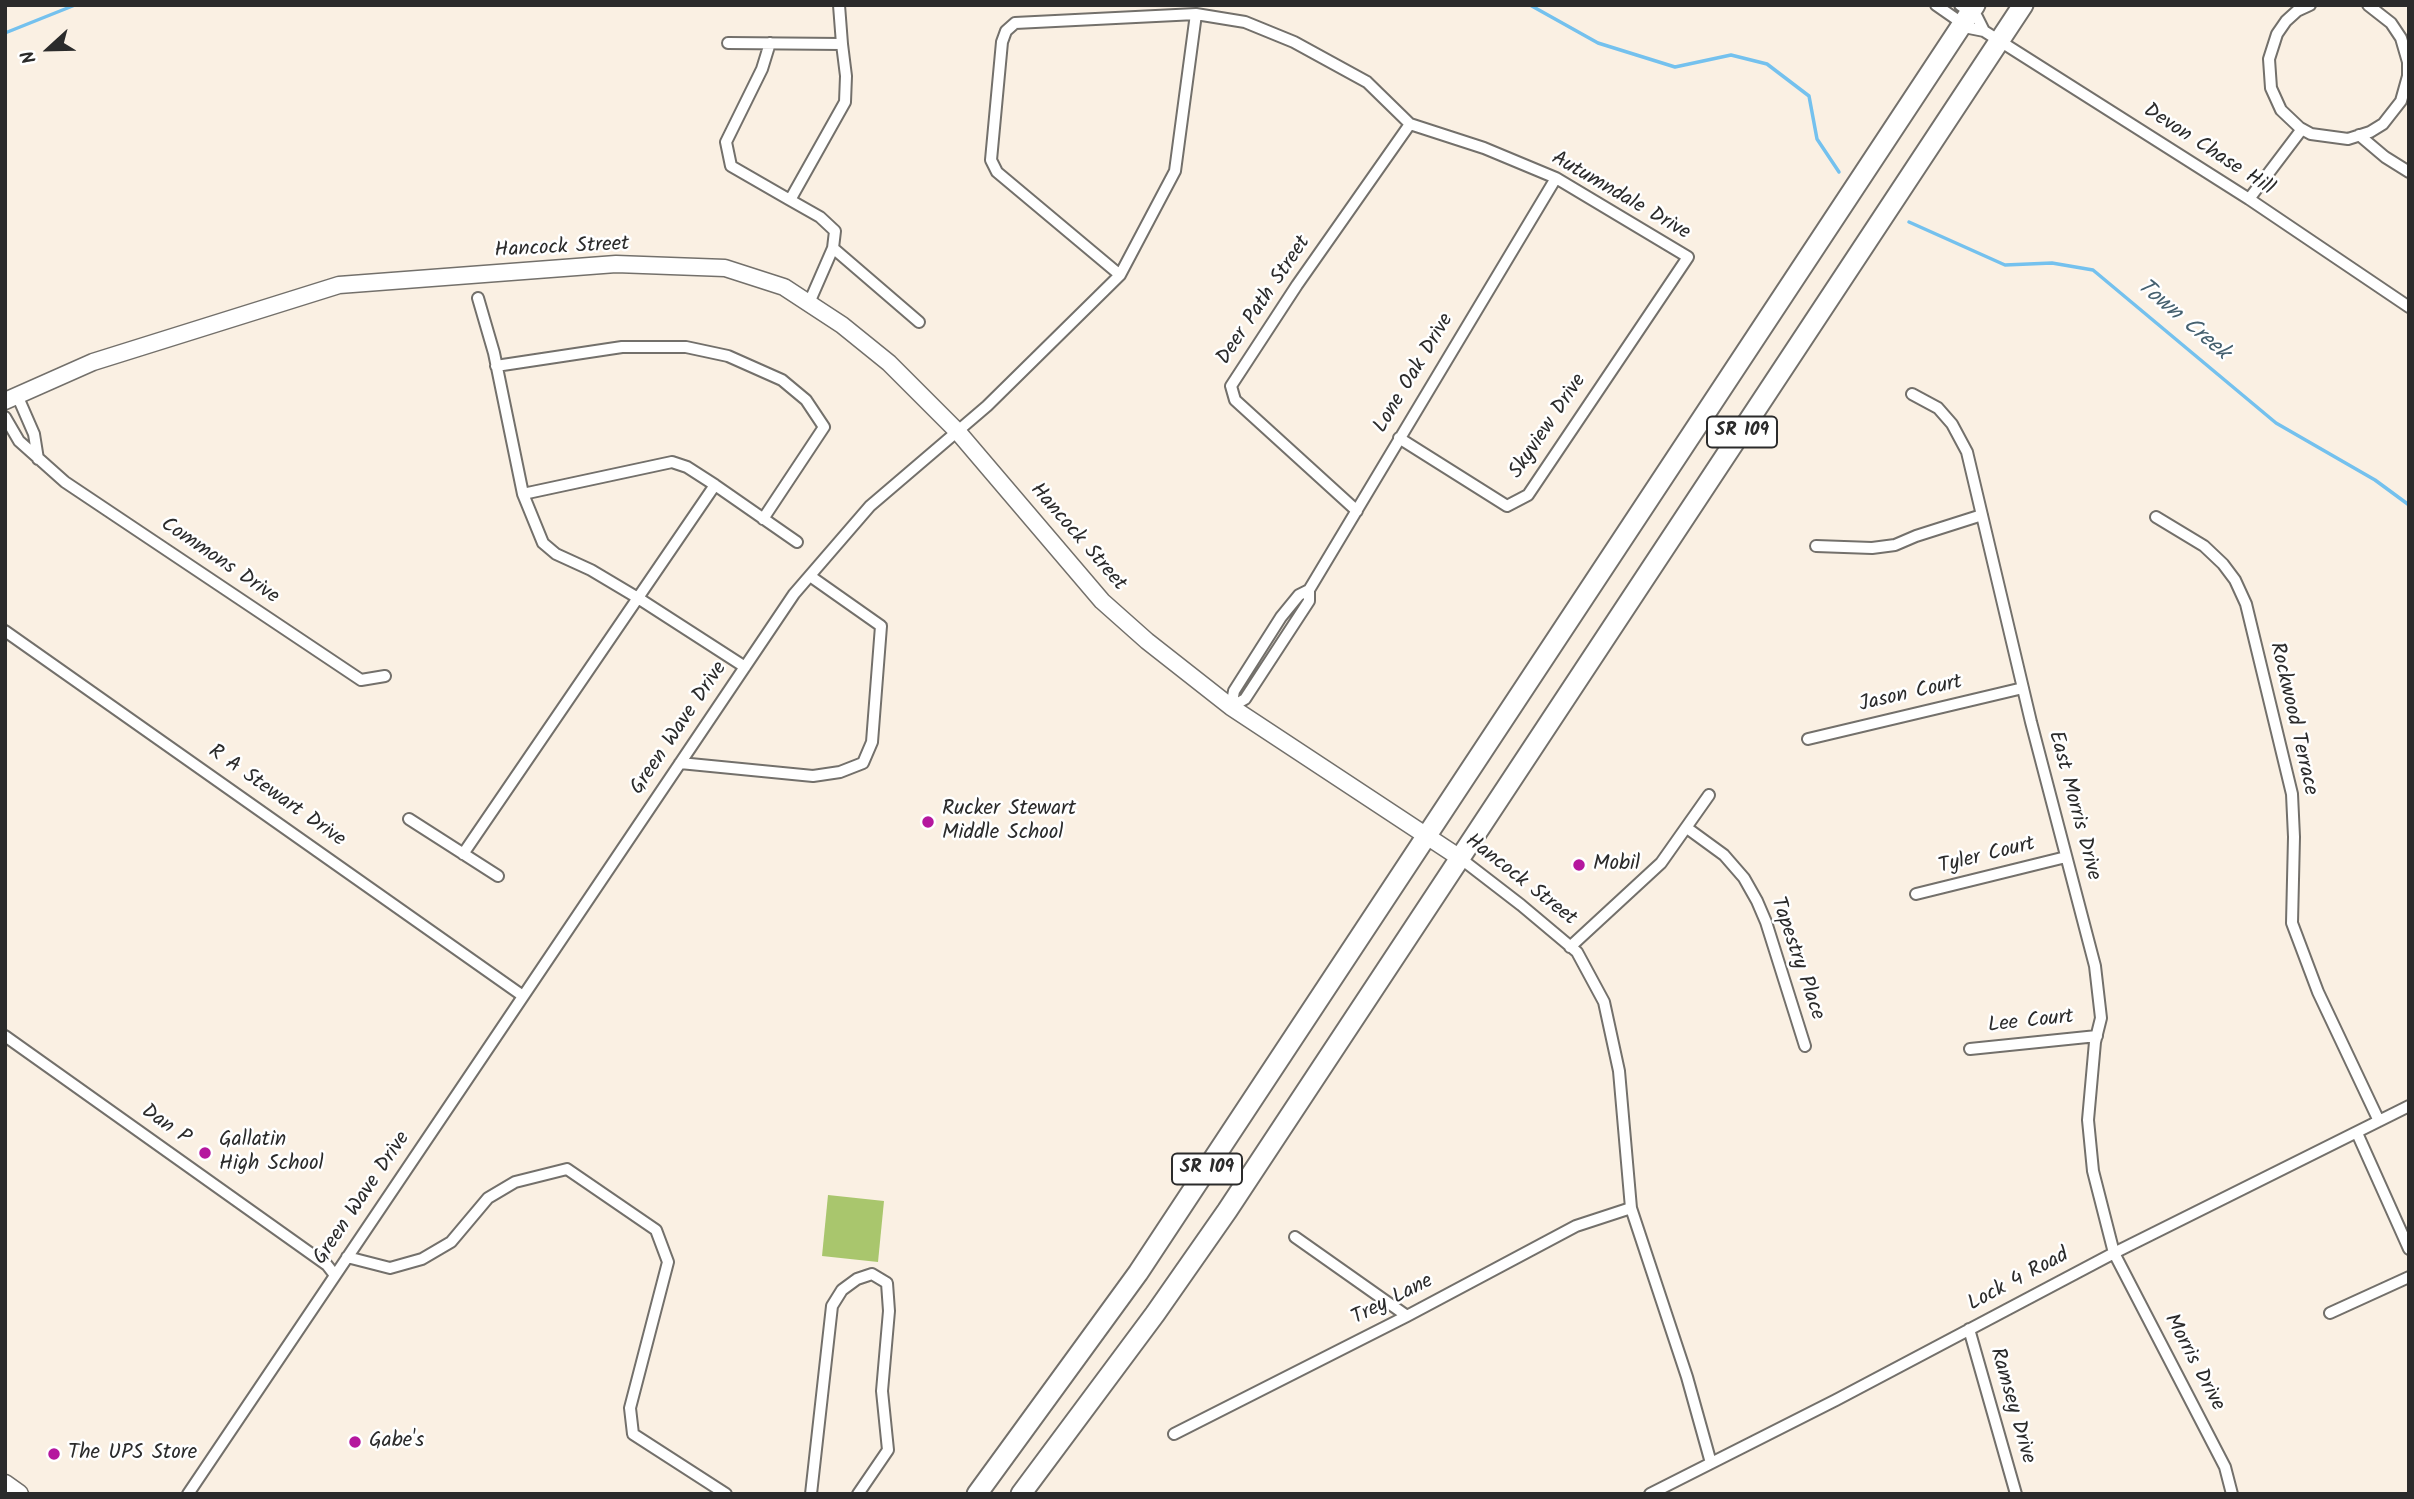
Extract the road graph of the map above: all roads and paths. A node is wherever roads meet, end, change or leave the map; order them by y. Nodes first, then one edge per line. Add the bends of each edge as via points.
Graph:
1 (839, 5) edge
2 (1936, 5) edge
3 (2023, 5) edge
4 (2310, 5) edge
5 (2375, 7) edge
6 (1967, 12) edge
7 (1196, 14) junction
8 (1992, 36) junction
9 (729, 43) dead end
10 (770, 43) junction
11 (842, 44) junction
12 (2408, 59) edge
13 (1410, 124) junction
14 (2302, 129) junction
15 (2359, 135) junction
16 (2409, 172) edge
17 (1556, 178) junction
18 (2249, 199) junction
19 (790, 200) junction
20 (833, 248) junction
21 (1688, 257) joint
22 (1120, 275) junction
23 (478, 298) dead end
24 (809, 303) junction
25 (2409, 307) edge
26 (919, 322) dead end
27 (496, 366) junction
28 (1912, 394) dead end
29 (11, 398) edge
30 (5, 417) edge
31 (958, 432) junction
32 (1399, 438) junction
33 (38, 459) junction
34 (715, 485) junction
35 (523, 494) junction
36 (1357, 511) junction
37 (1982, 515) junction
38 (2157, 517) dead end
39 (763, 519) junction
40 (797, 542) dead end
41 (1816, 545) dead end
42 (810, 576) junction
43 (638, 598) junction
44 (5, 631) edge
45 (745, 667) junction
46 (385, 676) dead end
47 (2023, 688) junction
48 (1231, 706) junction
49 (1808, 739) dead end
50 (680, 763) junction
51 (1709, 795) dead end
52 (409, 819) dead end
53 (1687, 828) junction
54 (1426, 837) junction
55 (463, 854) junction
56 (1460, 858) junction
57 (2066, 858) junction
58 (498, 876) dead end
59 (1916, 894) dead end
60 (1570, 947) junction
61 (523, 996) junction
62 (2097, 1036) junction
63 (5, 1037) edge
64 (1805, 1046) dead end
65 (1969, 1049) dead end
66 (2409, 1106) edge
67 (2379, 1121) junction
68 (2357, 1133) junction
69 (1631, 1208) junction
70 (1295, 1237) dead end
71 (2409, 1249) edge
72 (2113, 1253) junction
73 (347, 1257) junction
74 (331, 1269) junction
75 (2409, 1277) edge
76 (2330, 1313) dead end
77 (1407, 1316) junction
78 (1969, 1329) junction
79 (1174, 1434) dead end
80 (1711, 1463) junction
81 (5, 1484) edge
82 (19, 1494) edge
83 (188, 1494) edge
84 (726, 1494) edge
85 (811, 1494) edge
86 (858, 1494) edge
87 (977, 1494) edge
88 (1021, 1494) edge
89 (1650, 1494) edge
90 (2016, 1494) edge
91 (2232, 1494) edge

1 - 11 street
2 - 6 street, Devon Chase Hill
3 - 8 highway, SR 109
4 - 14 street via 2286,22 2269,59 2271,88 2281,110
5 - 12 street via 2401,38
6 - 8 street, Devon Chase Hill via 1969,27
6 - 54 highway, SR 109
7 - 13 street, Autumndale Drive via 1245,22 1325,58 1367,82
7 - 22 street, Green Wave Drive via 1175,171
7 - 22 street, Autumndale Drive via 1015,23 1002,42 991,160 997,172
8 - 18 street, Devon Chase Hill
8 - 56 highway, SR 109
9 - 10 street
10 - 11 street
10 - 19 street via 726,142 731,166
11 - 19 street via 845,102
12 - 15 street via 2409,76 2401,101 2383,124
13 - 17 street, Autumndale Drive
13 - 36 street, Deer Path Street via 1231,386 1235,400
14 - 15 street via 2348,139
14 - 18 street
15 - 16 street
17 - 21 street, Autumndale Drive
17 - 32 street, Lone Oak Drive
18 - 25 street, Devon Chase Hill
19 - 20 street via 835,231
20 - 24 street
20 - 26 street
21 - 32 street, Skyview Drive via 1528,495 1507,506
22 - 31 street, Green Wave Drive
23 - 27 street
24 - 29 street, Hancock Street via 784,288 725,268 616,264 339,285 93,362
24 - 31 street, Hancock Street via 889,363
27 - 35 street
27 - 39 street via 622,347 686,347 728,356 782,380 806,400 824,427
28 - 37 street, East Morris Drive via 1938,408 1952,424 1968,452
29 - 33 street via 34,434
30 - 33 street, Commons Drive via 19,441
31 - 42 street, Green Wave Drive via 870,506
31 - 48 street, Hancock Street via 1102,601
32 - 36 street, Lone Oak Drive
33 - 46 street, Commons Drive via 65,482 361,680
34 - 35 street via 672,462
34 - 39 street
34 - 43 street
35 - 43 street via 543,543
36 - 48 street, Lone Oak Drive via 1310,590 1309,601 1245,699
37 - 41 street via 1895,545
37 - 47 street, East Morris Drive
38 - 67 street, Rockwood Terrace via 2204,546 2223,564 2246,604 2292,794 2292,923 2318,992
39 - 40 street
42 - 45 street, Green Wave Drive
42 - 50 street via 881,626 872,742 863,763 813,776
43 - 45 street
43 - 55 street
44 - 61 street, R A Stewart Drive
45 - 50 street, Green Wave Drive
47 - 49 street, Jason Court
47 - 57 street, East Morris Drive
48 - 54 street, Hancock Street
50 - 61 street, Green Wave Drive
51 - 53 street
52 - 55 street
53 - 60 street via 1657,867
53 - 64 street, Tapestry Place via 1724,855 1757,901
54 - 56 street, Hancock Street
54 - 87 highway, SR 109 via 1138,1273
55 - 58 street
56 - 60 street, Hancock Street
56 - 88 highway, SR 109 via 1227,1211
57 - 59 street, Tyler Court
57 - 62 street, East Morris Drive via 2095,966 2101,1018
60 - 69 street, Hancock Street via 1604,1002 1619,1071
61 - 73 street, Green Wave Drive
62 - 65 street, Lee Court
62 - 72 street, East Morris Drive via 2088,1120 2093,1171
63 - 74 street, Dan P
66 - 67 street, Lock 4 Road
67 - 68 street, Lock 4 Road
68 - 71 street
68 - 72 street, Lock 4 Road
69 - 77 street, Trey Lane via 1576,1226
69 - 80 street, Hancock Street
70 - 77 street
72 - 78 street, Lock 4 Road
72 - 91 street, Morris Drive via 2225,1467
73 - 74 street, Green Wave Drive
73 - 84 street via 390,1268 422,1259 451,1242 488,1198 515,1182 568,1169 656,1230 668,1262 630,1408 633,1434
74 - 83 street, Green Wave Drive
75 - 76 street
77 - 79 street, Trey Lane
78 - 80 street, Lock 4 Road
78 - 90 street, Ramsey Drive
80 - 89 street, Lock 4 Road
81 - 82 main road
85 - 86 street via 832,1306 842,1290 872,1274 887,1283 882,1391 888,1450

